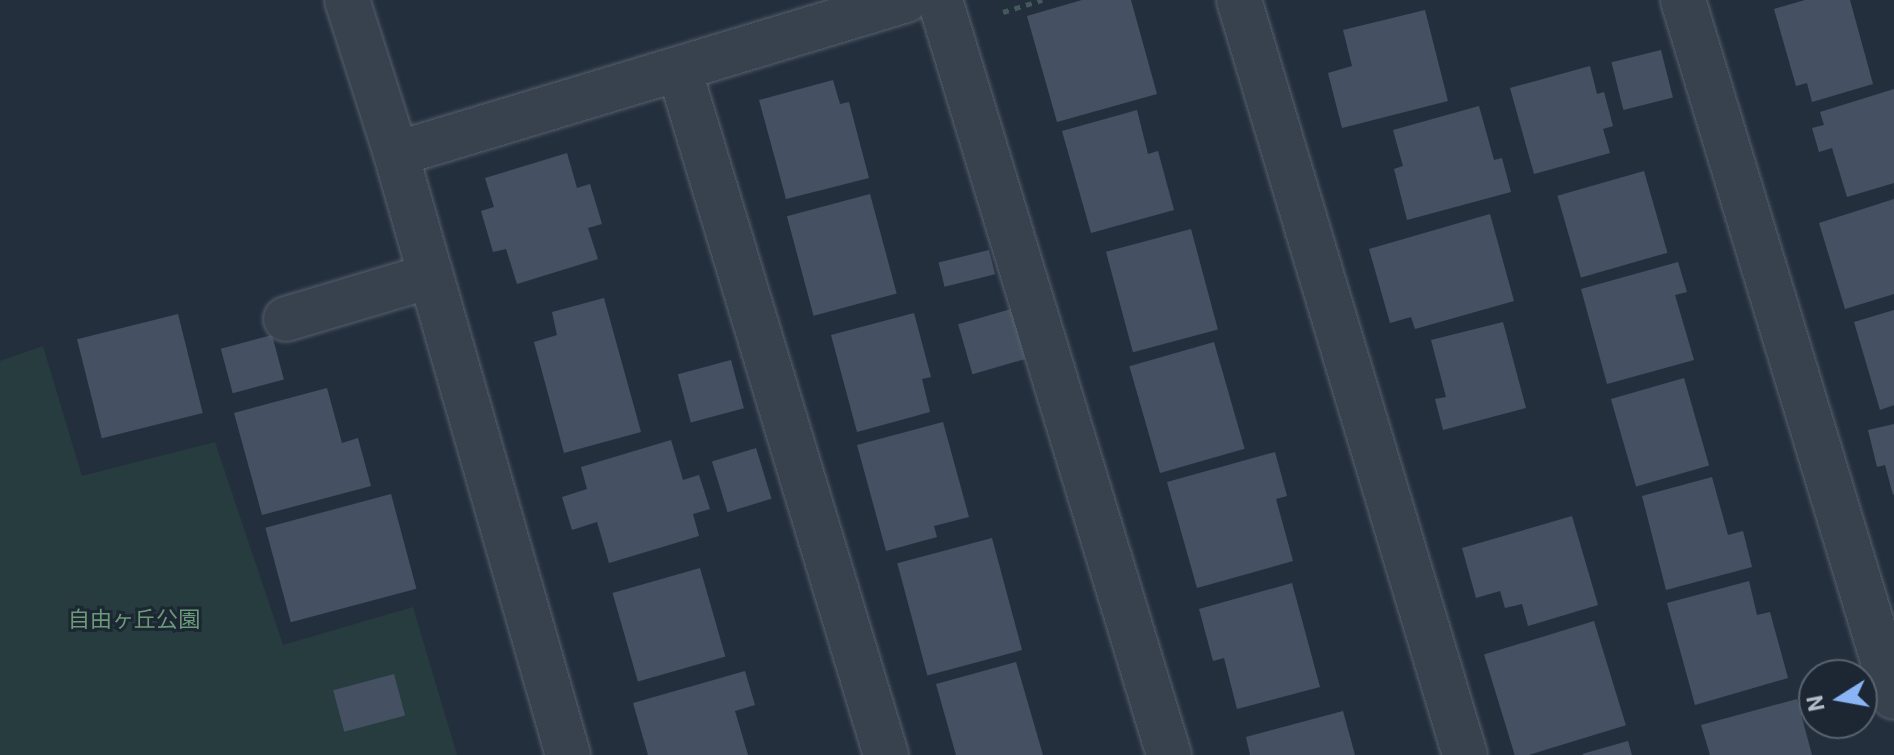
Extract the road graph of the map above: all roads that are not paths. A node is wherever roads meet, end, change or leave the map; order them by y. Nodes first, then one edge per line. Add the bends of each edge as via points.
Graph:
1 (347, 0) edge
2 (906, 0) edge
3 (1239, 0) edge
4 (1683, 0) edge
5 (944, 14) edge
6 (679, 69) junction
7 (396, 154) junction
8 (430, 276) junction
9 (286, 319) dead end
10 (1894, 697) edge
11 (568, 755) edge
12 (886, 755) edge
13 (1169, 755) edge
14 (1465, 755) edge

1 - 7 street
2 - 6 street
3 - 14 street
4 - 10 street
5 - 13 street
6 - 7 street
6 - 12 street
7 - 8 street
8 - 9 street
8 - 11 street

